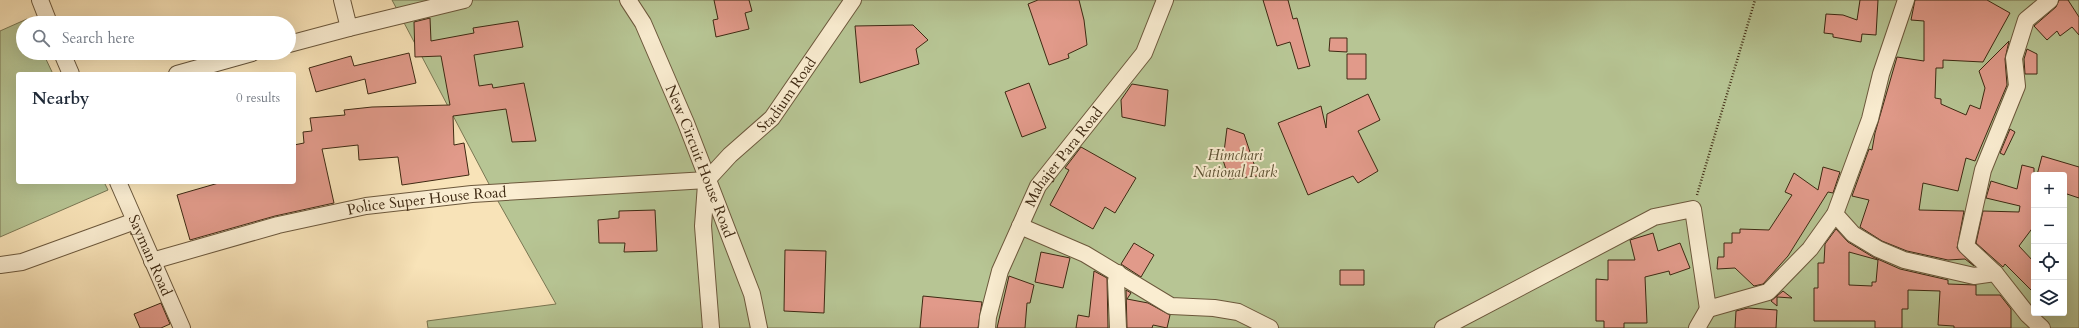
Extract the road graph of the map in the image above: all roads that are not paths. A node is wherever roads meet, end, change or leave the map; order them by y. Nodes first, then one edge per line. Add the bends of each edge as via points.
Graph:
1 (40, 0) edge
2 (342, 0) edge
3 (464, 0) edge
4 (628, 0) edge
5 (853, 0) edge
6 (1165, 0) edge
7 (1906, 0) edge
8 (2050, 0) edge
9 (46, 16) edge
10 (349, 28) junction
11 (296, 42) edge
12 (65, 60) edge
13 (227, 60) edge
14 (70, 72) edge
15 (184, 72) edge
16 (707, 180) junction
17 (119, 184) edge
18 (1835, 214) junction
19 (135, 221) junction
20 (1020, 226) junction
21 (152, 261) junction
22 (0, 265) edge
23 (1118, 273) junction
24 (1995, 273) junction
25 (1708, 309) junction
26 (182, 328) edge
27 (711, 328) edge
28 (759, 328) edge
29 (987, 328) edge
30 (1118, 328) edge
31 (1270, 328) edge
32 (1443, 328) edge
33 (1697, 328) edge
34 (2042, 328) edge

1 - 9 street
2 - 10 street
3 - 10 street
4 - 16 street, New Circuit House Road via 643,24 686,123
5 - 16 street, Stadium Road via 772,118 730,155
6 - 20 street, Mahajer Para Road via 1144,53 1038,186
7 - 18 street via 1881,74 1870,120
8 - 24 street via 2026,20 2014,58 2017,86 1983,170 1966,246
10 - 11 street
12 - 14 street
13 - 15 street
16 - 21 street, Police Super House Road via 472,194 366,206 278,224
16 - 27 street via 703,226
16 - 28 street, New Circuit House Road via 752,294
17 - 19 street, Sayman Road
18 - 24 street via 1853,234 1904,260 1974,276
18 - 25 street via 1810,248 1768,292
19 - 21 street, Sayman Road
19 - 22 street via 22,262
20 - 23 street via 1084,254
20 - 29 street, Mahajer Para Road via 1000,272
21 - 26 street, Sayman Road
23 - 30 street
23 - 31 street via 1171,306 1238,312
24 - 34 street via 2028,315
25 - 32 street via 1693,208 1654,217
25 - 33 street

